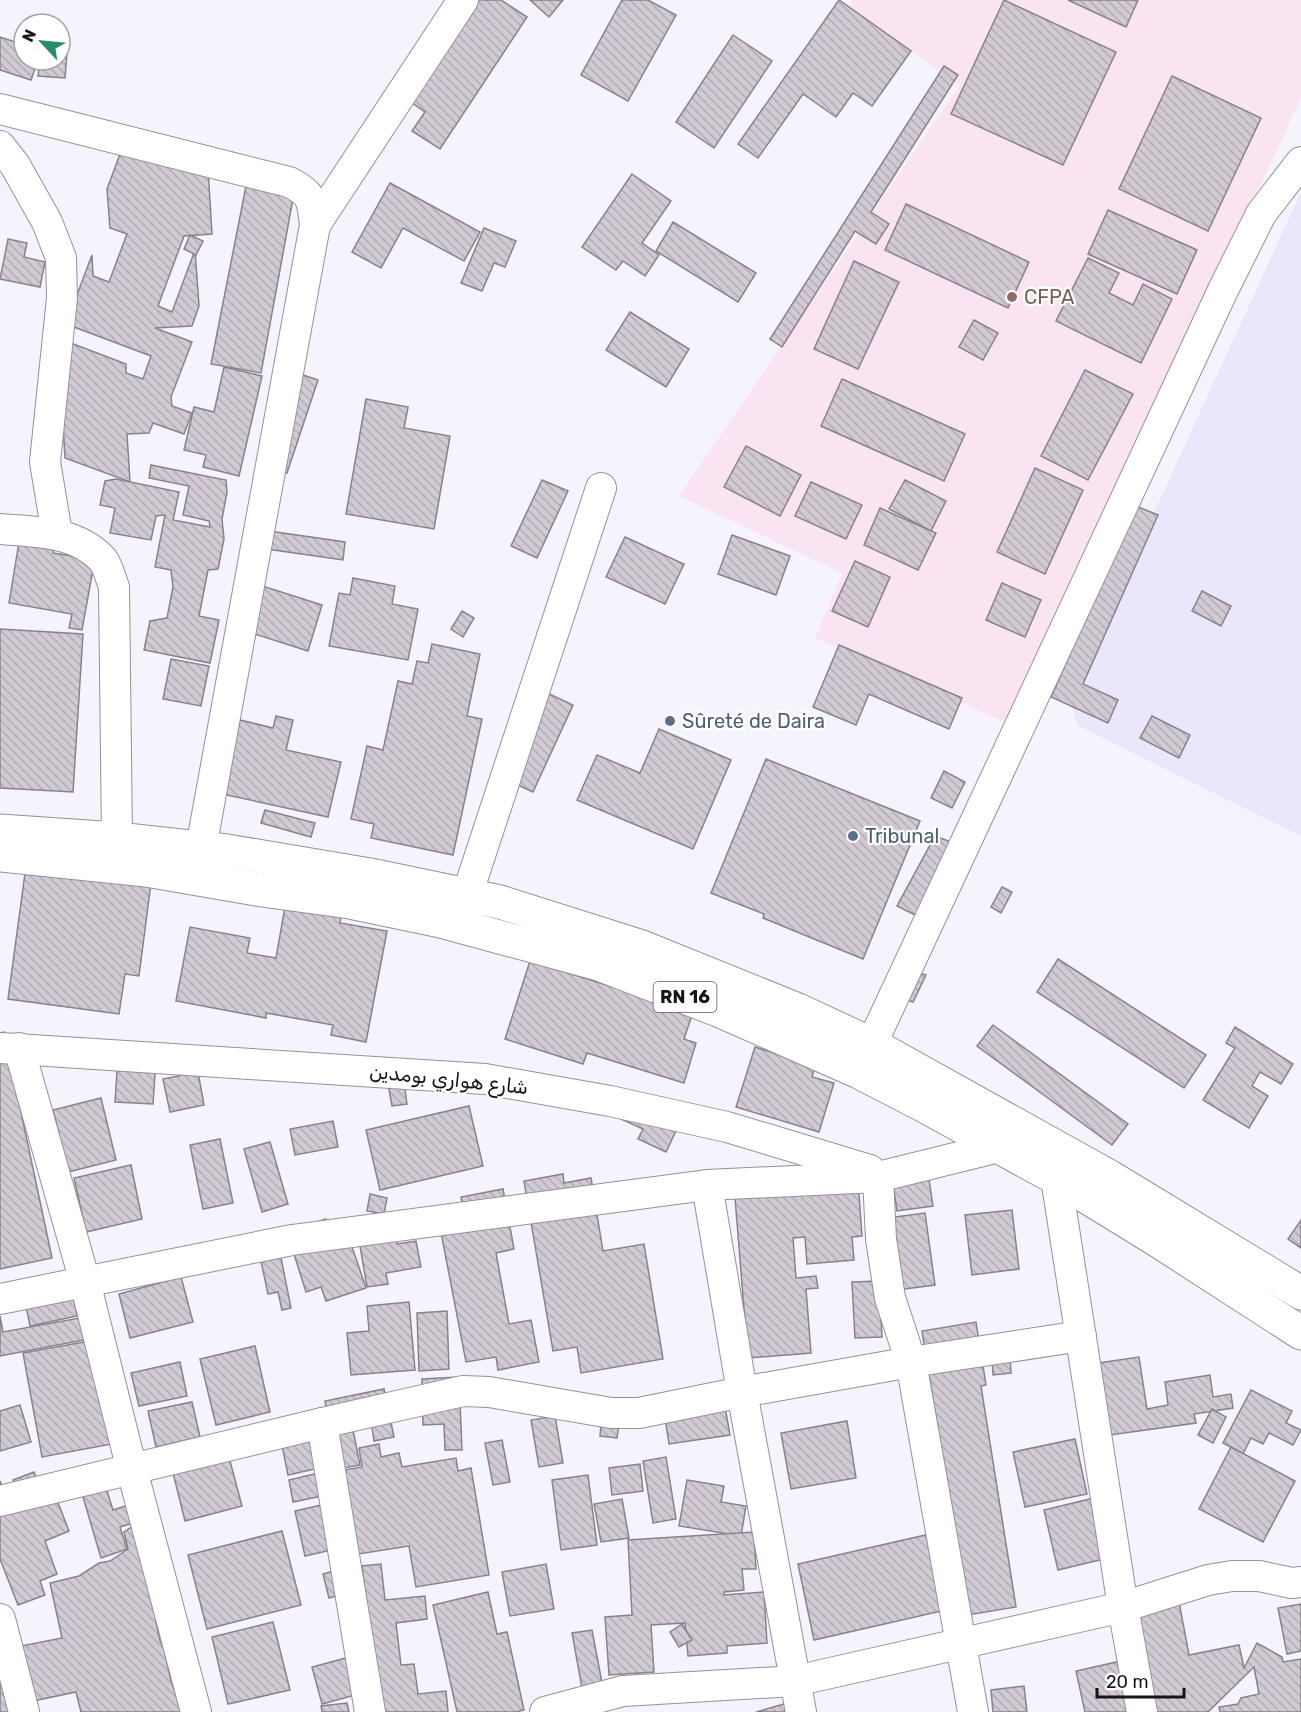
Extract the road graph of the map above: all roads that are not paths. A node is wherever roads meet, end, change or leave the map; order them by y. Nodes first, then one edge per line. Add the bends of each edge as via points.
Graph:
1 (463, 0) edge
2 (0, 109) edge
3 (0, 146) edge
4 (1300, 161) edge
5 (315, 225) junction
6 (602, 488) dead end
7 (0, 529) edge
8 (57, 534) junction
9 (0, 831) edge
10 (201, 849) junction
11 (116, 853) junction
12 (0, 855) edge
13 (467, 895) junction
14 (9, 1048) edge
15 (865, 1058) junction
16 (999, 1147) junction
17 (883, 1176) junction
18 (1056, 1178) junction
19 (707, 1185) junction
20 (85, 1282) junction
21 (1301, 1293) edge
22 (0, 1299) edge
23 (1301, 1333) edge
24 (1081, 1336) junction
25 (911, 1362) junction
26 (742, 1392) junction
27 (322, 1423) junction
28 (132, 1470) junction
29 (0, 1501) edge
30 (1301, 1581) edge
31 (1123, 1607) junction
32 (0, 1619) edge
33 (961, 1644) junction
34 (795, 1681) junction
35 (625, 1702) edge
36 (24, 1712) edge
37 (196, 1712) edge
38 (370, 1712) edge
39 (545, 1712) edge
40 (801, 1712) edge
41 (973, 1712) edge
42 (1142, 1712) edge

1 - 5 street
2 - 5 street via 289,182 312,200
3 - 8 street via 47,222 61,258 62,298 45,462
4 - 15 street via 1261,214 1223,290
5 - 10 street
6 - 13 street
7 - 8 street
8 - 11 street via 83,544 104,562 114,587
9 - 11 main road, RN 16
10 - 11 main road, RN 16
10 - 13 main road, RN 16 via 370,875
11 - 12 main road, RN 16
11 - 15 main road, RN 16 via 146,870 350,902 577,957 718,1010
13 - 15 main road, RN 16 via 642,947 798,1010
14 - 17 street, شارع هواري بومدين via 485,1079 727,1127
14 - 20 street
15 - 16 main road, RN 16
15 - 21 main road, RN 16 via 1110,1177
16 - 17 street
16 - 18 main road, RN 16
17 - 19 street
17 - 25 street via 881,1239 890,1298
18 - 23 main road, RN 16
18 - 24 street
19 - 20 street via 292,1240
19 - 26 street
20 - 22 street
20 - 28 street
24 - 25 street
24 - 31 street
25 - 26 street
25 - 33 street
26 - 27 street via 639,1413 611,1413 463,1391
26 - 34 street
27 - 28 street
27 - 38 street
28 - 29 street
28 - 37 street
30 - 31 street via 1233,1576
31 - 33 street
31 - 42 street
32 - 36 street
33 - 34 street
33 - 41 street
34 - 35 street
34 - 40 street
35 - 39 street

